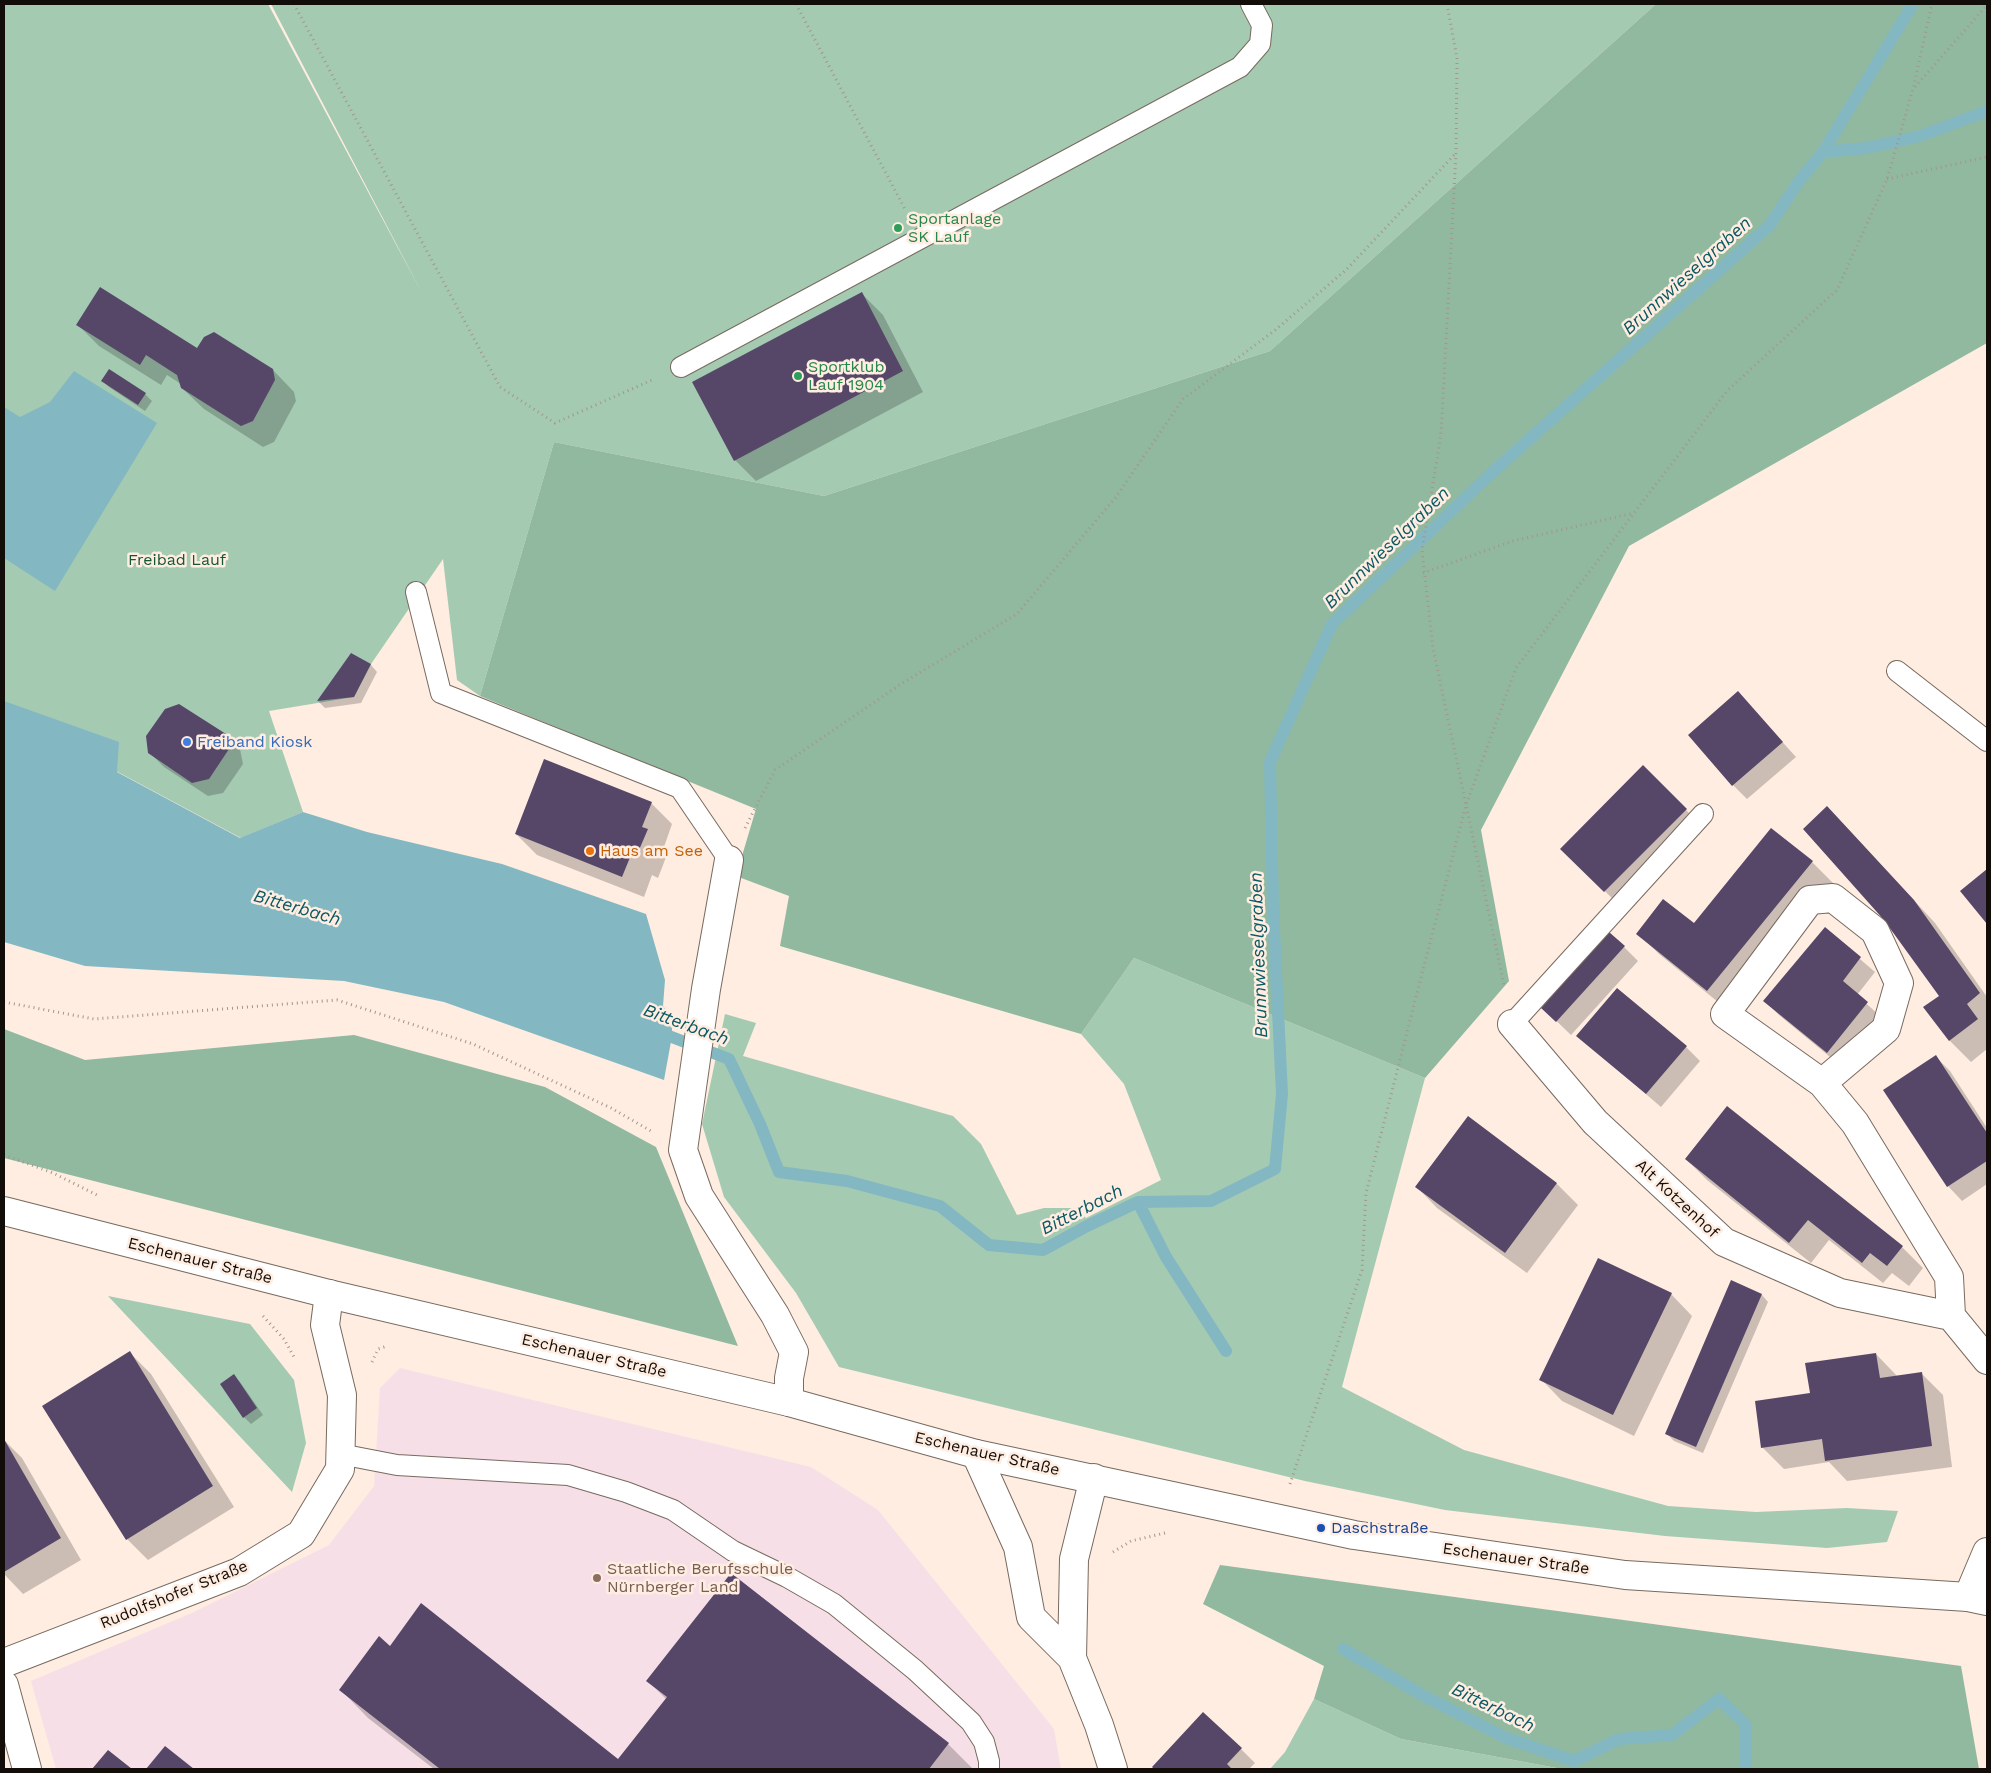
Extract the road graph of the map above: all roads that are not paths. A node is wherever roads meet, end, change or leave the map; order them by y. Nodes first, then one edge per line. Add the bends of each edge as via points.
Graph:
1 (1251, 4) edge
2 (681, 367) road end
3 (416, 592) dead end
4 (1897, 671) dead end
5 (1987, 741) edge
6 (1703, 814) dead end
7 (729, 860) joint
8 (1512, 1024) joint
9 (1822, 1083) junction
10 (4, 1211) edge
11 (329, 1294) junction
12 (1951, 1316) junction
13 (1987, 1360) edge
14 (789, 1402) junction
15 (340, 1454) junction
16 (976, 1454) junction
17 (1094, 1478) junction
18 (1987, 1552) edge
19 (1978, 1599) edge
20 (1072, 1658) junction
21 (4, 1663) edge
22 (4, 1685) edge
23 (27, 1769) edge
24 (989, 1769) edge
25 (1113, 1769) edge

1 - 2 lane via 1262,25 1260,44 1240,67
3 - 7 lane via 441,693 680,788
4 - 5 lane
6 - 8 lane
7 - 14 street via 689,1095 683,1150 699,1196 775,1315 794,1352
8 - 12 street, Alt Kotzenhof via 1596,1122 1724,1242 1840,1293
9 - 9 street via 1725,1014 1810,900 1833,898 1875,930 1899,983 1886,1029
9 - 12 street via 1855,1124 1949,1277
10 - 11 street, Eschenauer Straße
11 - 14 street, Eschenauer Straße
11 - 15 street, Rudolfshofer Straße via 325,1325 342,1395
12 - 13 street
14 - 16 street, Eschenauer Straße
15 - 21 street, Rudolfshofer Straße via 340,1469 301,1534 247,1568
15 - 24 lane via 398,1465 568,1475 673,1510 733,1551 834,1604 915,1670 971,1722 984,1742
16 - 17 street, Eschenauer Straße
16 - 20 street via 1018,1547 1032,1617
17 - 19 street, Eschenauer Straße via 1354,1535 1625,1575
17 - 20 street via 1074,1559
18 - 19 street
20 - 25 street
22 - 23 street

